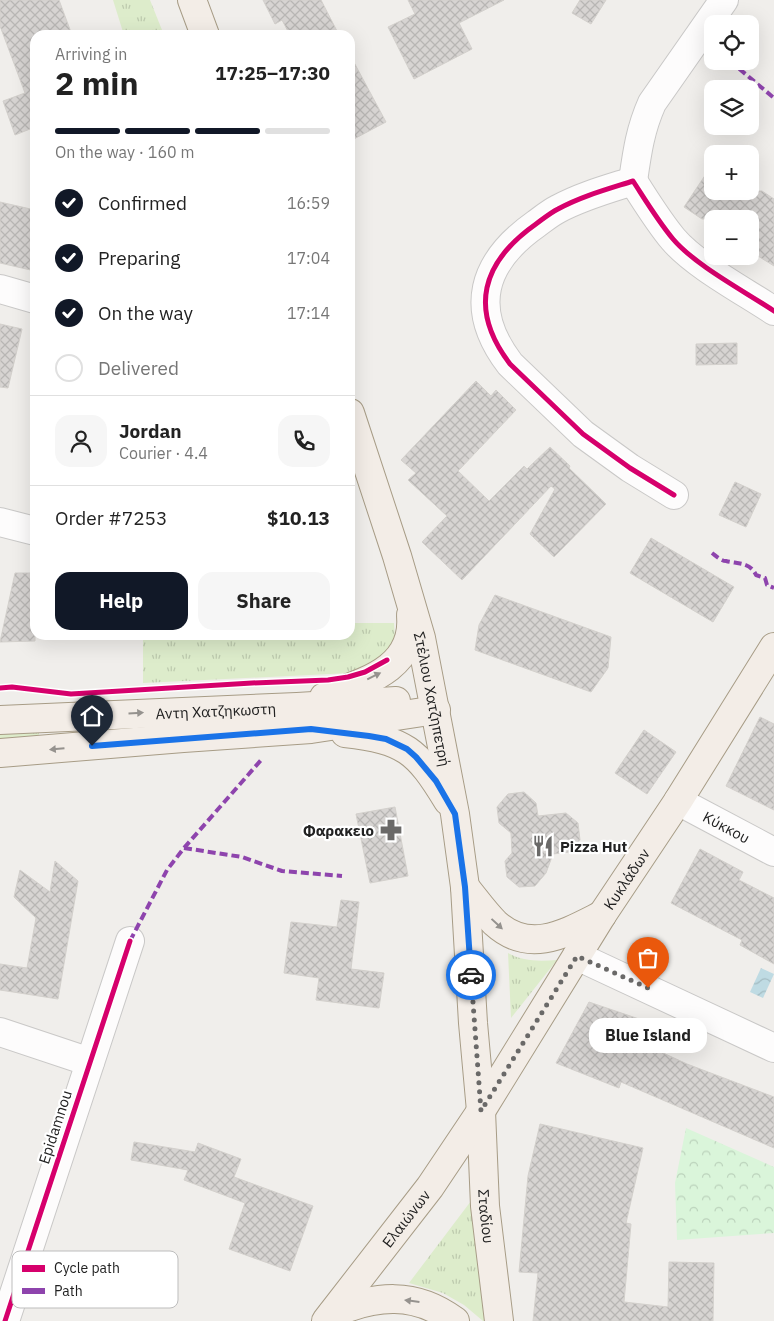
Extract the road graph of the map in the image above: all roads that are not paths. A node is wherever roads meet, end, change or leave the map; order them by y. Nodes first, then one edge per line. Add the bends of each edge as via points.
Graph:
1 (192, 0) edge
2 (724, 0) edge
3 (203, 30) edge
4 (634, 181) junction
5 (0, 290) edge
6 (30, 298) edge
7 (774, 311) edge
8 (355, 429) edge
9 (674, 495) dead end
10 (0, 522) edge
11 (30, 530) edge
12 (410, 602) junction
13 (774, 647) edge
14 (434, 703) junction
15 (297, 707) junction
16 (0, 720) edge
17 (311, 729) junction
18 (0, 754) edge
19 (678, 801) junction
20 (455, 814) junction
21 (774, 852) edge
22 (465, 887) junction
23 (602, 915) junction
24 (130, 941) dead end
25 (577, 956) junction
26 (0, 1032) edge
27 (774, 1048) edge
28 (90, 1062) junction
29 (481, 1111) junction
30 (28, 1251) edge
31 (12, 1300) edge
32 (329, 1318) edge
33 (5, 1321) edge
34 (455, 1321) edge
35 (498, 1321) edge

1 - 3 main road
2 - 4 street via 652,103 638,142
4 - 7 street via 674,240 701,263
4 - 9 street via 557,209 522,234 493,269 485,296 485,311 491,335 510,364 583,434
5 - 6 street
8 - 12 main road, Στέλιου Χατζηπετρή
10 - 11 street
12 - 14 main road, Στέλιου Χατζηπετρή
15 -> 12 main road via 350,689 392,666 407,644 412,619
13 - 19 main road, Κυκλάδων
14 - 15 main road, Αντη Χατζηκωστη via 401,700
14 - 17 main road, Αντη Χατζηκωστη
14 - 20 main road, Στέλιου Χατζηπετρή
16 -> 15 main road, Αντη Χατζηκωστη
17 -> 18 main road, Αντη Χατζηκωστη
17 - 20 main road via 386,739 407,749 436,781
19 - 21 street, Κύκκου
19 - 23 main road, Κυκλάδων
20 - 22 main road, Στέλιου Χατζηπετρή
22 -> 23 main road via 494,922 516,936 531,939 554,937
22 - 29 main road, Στέλιου Χατζηπετρή
23 - 25 main road, Κυκλάδων
24 - 28 street, Epidamnou
25 - 27 street
25 - 29 main road, Κυκλάδων
26 - 28 street
28 - 30 street, Epidamnou
29 - 32 main road, Ελαιώνων via 430,1187
29 - 35 main road, Σταδίου via 485,1206
31 - 33 street, Epidamnou
34 -> 32 main road via 423,1303 395,1299 363,1302

